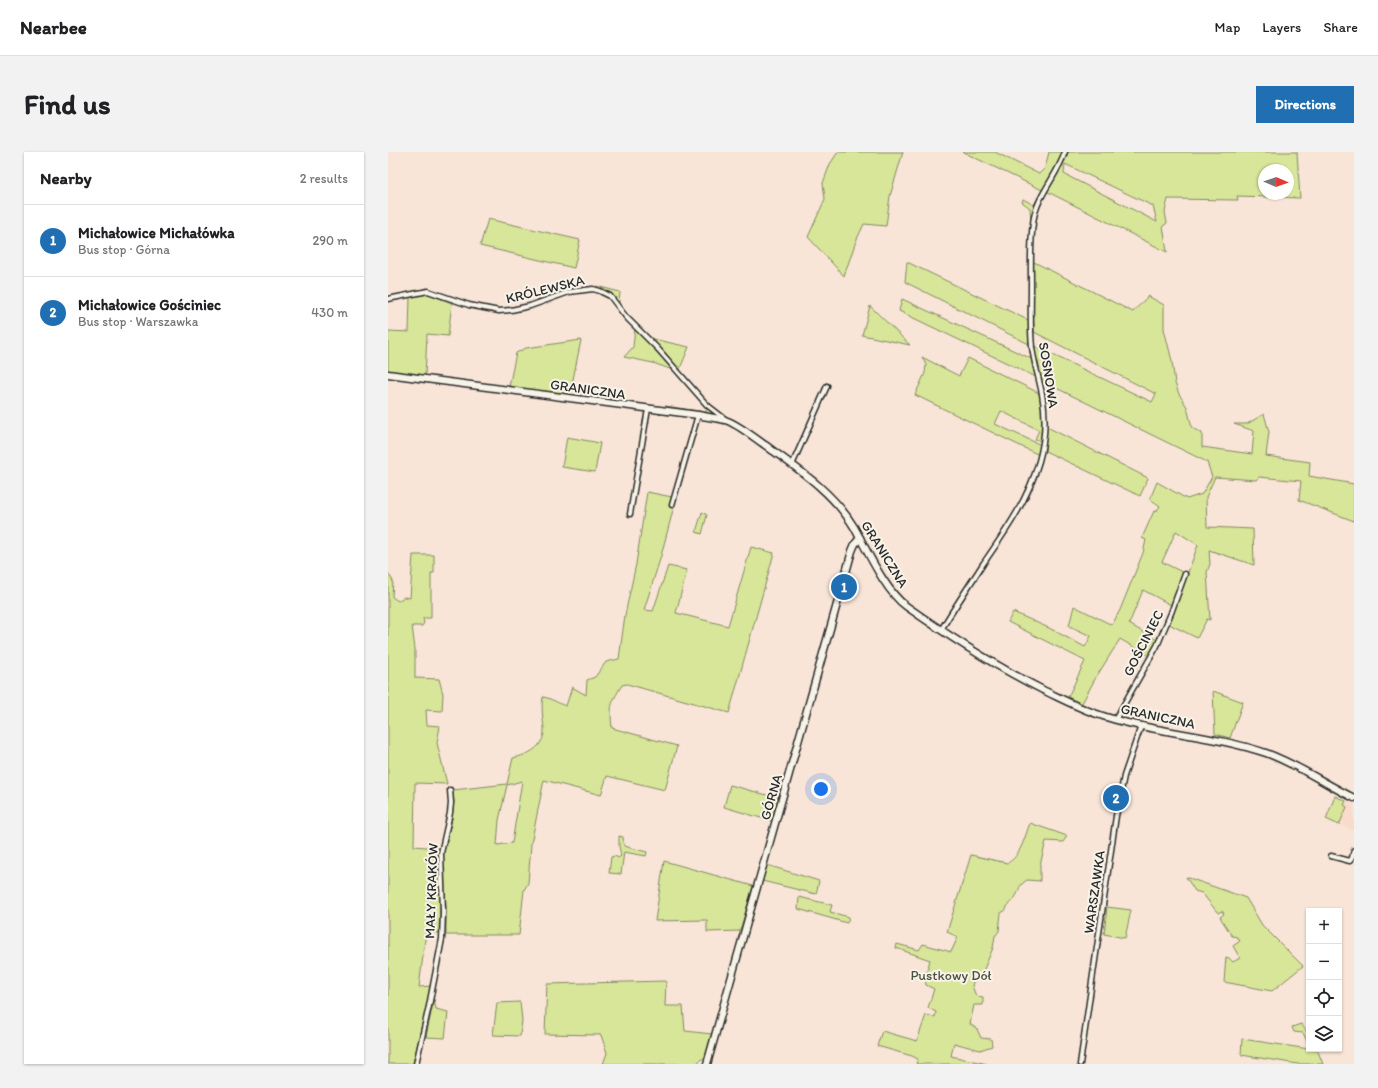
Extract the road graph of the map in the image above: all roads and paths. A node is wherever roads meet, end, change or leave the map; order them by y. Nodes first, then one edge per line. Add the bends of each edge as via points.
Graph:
1 (1065, 152) edge
2 (388, 299) edge
3 (388, 374) edge
4 (827, 386) dead end
5 (648, 409) junction
6 (698, 415) junction
7 (726, 420) junction
8 (792, 464) junction
9 (672, 505) dead end
10 (630, 514) dead end
11 (860, 538) junction
12 (1185, 574) dead end
13 (940, 630) junction
14 (1115, 720) junction
15 (1140, 726) junction
16 (450, 790) dead end
17 (1354, 798) edge
18 (1354, 850) edge
19 (1331, 856) dead end
20 (416, 1064) edge
21 (707, 1064) edge
22 (1080, 1064) edge

1 - 13 street, SOSNOWA via 1035,209 1033,222 1031,330 1044,419 1039,460 1015,518
2 - 7 street, KRÓLEWSKA via 428,291 469,305 499,311 530,306 569,292 593,289 600,291 610,296 626,317 707,405
3 - 5 street, GRANICZNA
4 - 8 street
5 - 6 street, GRANICZNA
5 - 10 street
6 - 7 street, GRANICZNA
6 - 9 street
7 - 8 street, GRANICZNA
8 - 11 street, GRANICZNA via 842,509
11 - 13 street, GRANICZNA via 885,583 903,604
11 - 21 street, GÓRNA via 852,551
12 - 14 street, GOŚCINIEC via 1157,646
13 - 14 street, GRANICZNA via 1014,676 1082,709
14 - 15 street, GRANICZNA
15 - 17 street, GRANICZNA via 1230,743 1267,754
15 - 22 street, WARSZAWKA via 1124,776 1116,816
16 - 20 street, MAŁY KRAKÓW via 450,813 441,853 442,939
18 - 19 street via 1350,861

